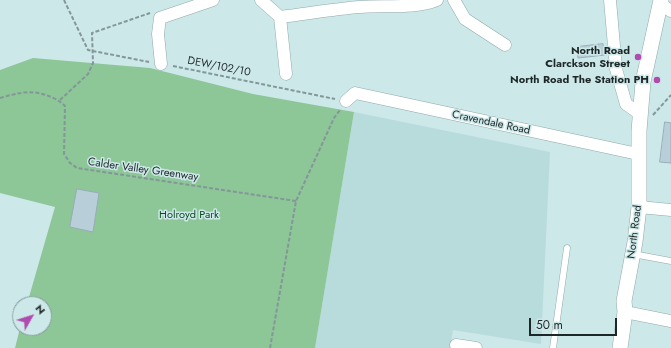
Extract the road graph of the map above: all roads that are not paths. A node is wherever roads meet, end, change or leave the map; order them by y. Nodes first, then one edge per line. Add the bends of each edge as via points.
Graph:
1 (213, 0) edge
2 (261, 0) edge
3 (437, 0) edge
4 (454, 0) edge
5 (610, 0) edge
6 (665, 4) edge
7 (331, 5) edge
8 (280, 17) junction
9 (505, 45) dead end
10 (161, 64) road end
11 (286, 74) dead end
12 (346, 101) road end
13 (640, 114) junction
14 (638, 154) junction
15 (639, 207) junction
16 (671, 210) edge
17 (567, 248) dead end
18 (633, 254) junction
19 (671, 261) edge
20 (625, 312) junction
21 (671, 321) edge
22 (455, 347) edge
23 (476, 348) edge
24 (553, 348) edge
25 (620, 348) edge

1 - 10 street via 160,18 158,34
2 - 8 street
3 - 7 street via 401,6
4 - 9 street via 465,19
5 - 13 street via 616,68 626,104
6 - 13 street, North Road via 643,82
7 - 8 street
8 - 11 street
12 - 14 street, Cravendale Road via 355,93
13 - 14 street, North Road
14 - 15 street, North Road
15 - 16 street
15 - 18 street, North Road
17 - 24 lane
18 - 19 lane
18 - 20 street, North Road via 624,301
20 - 21 street
20 - 25 street, North Road
22 - 23 street

